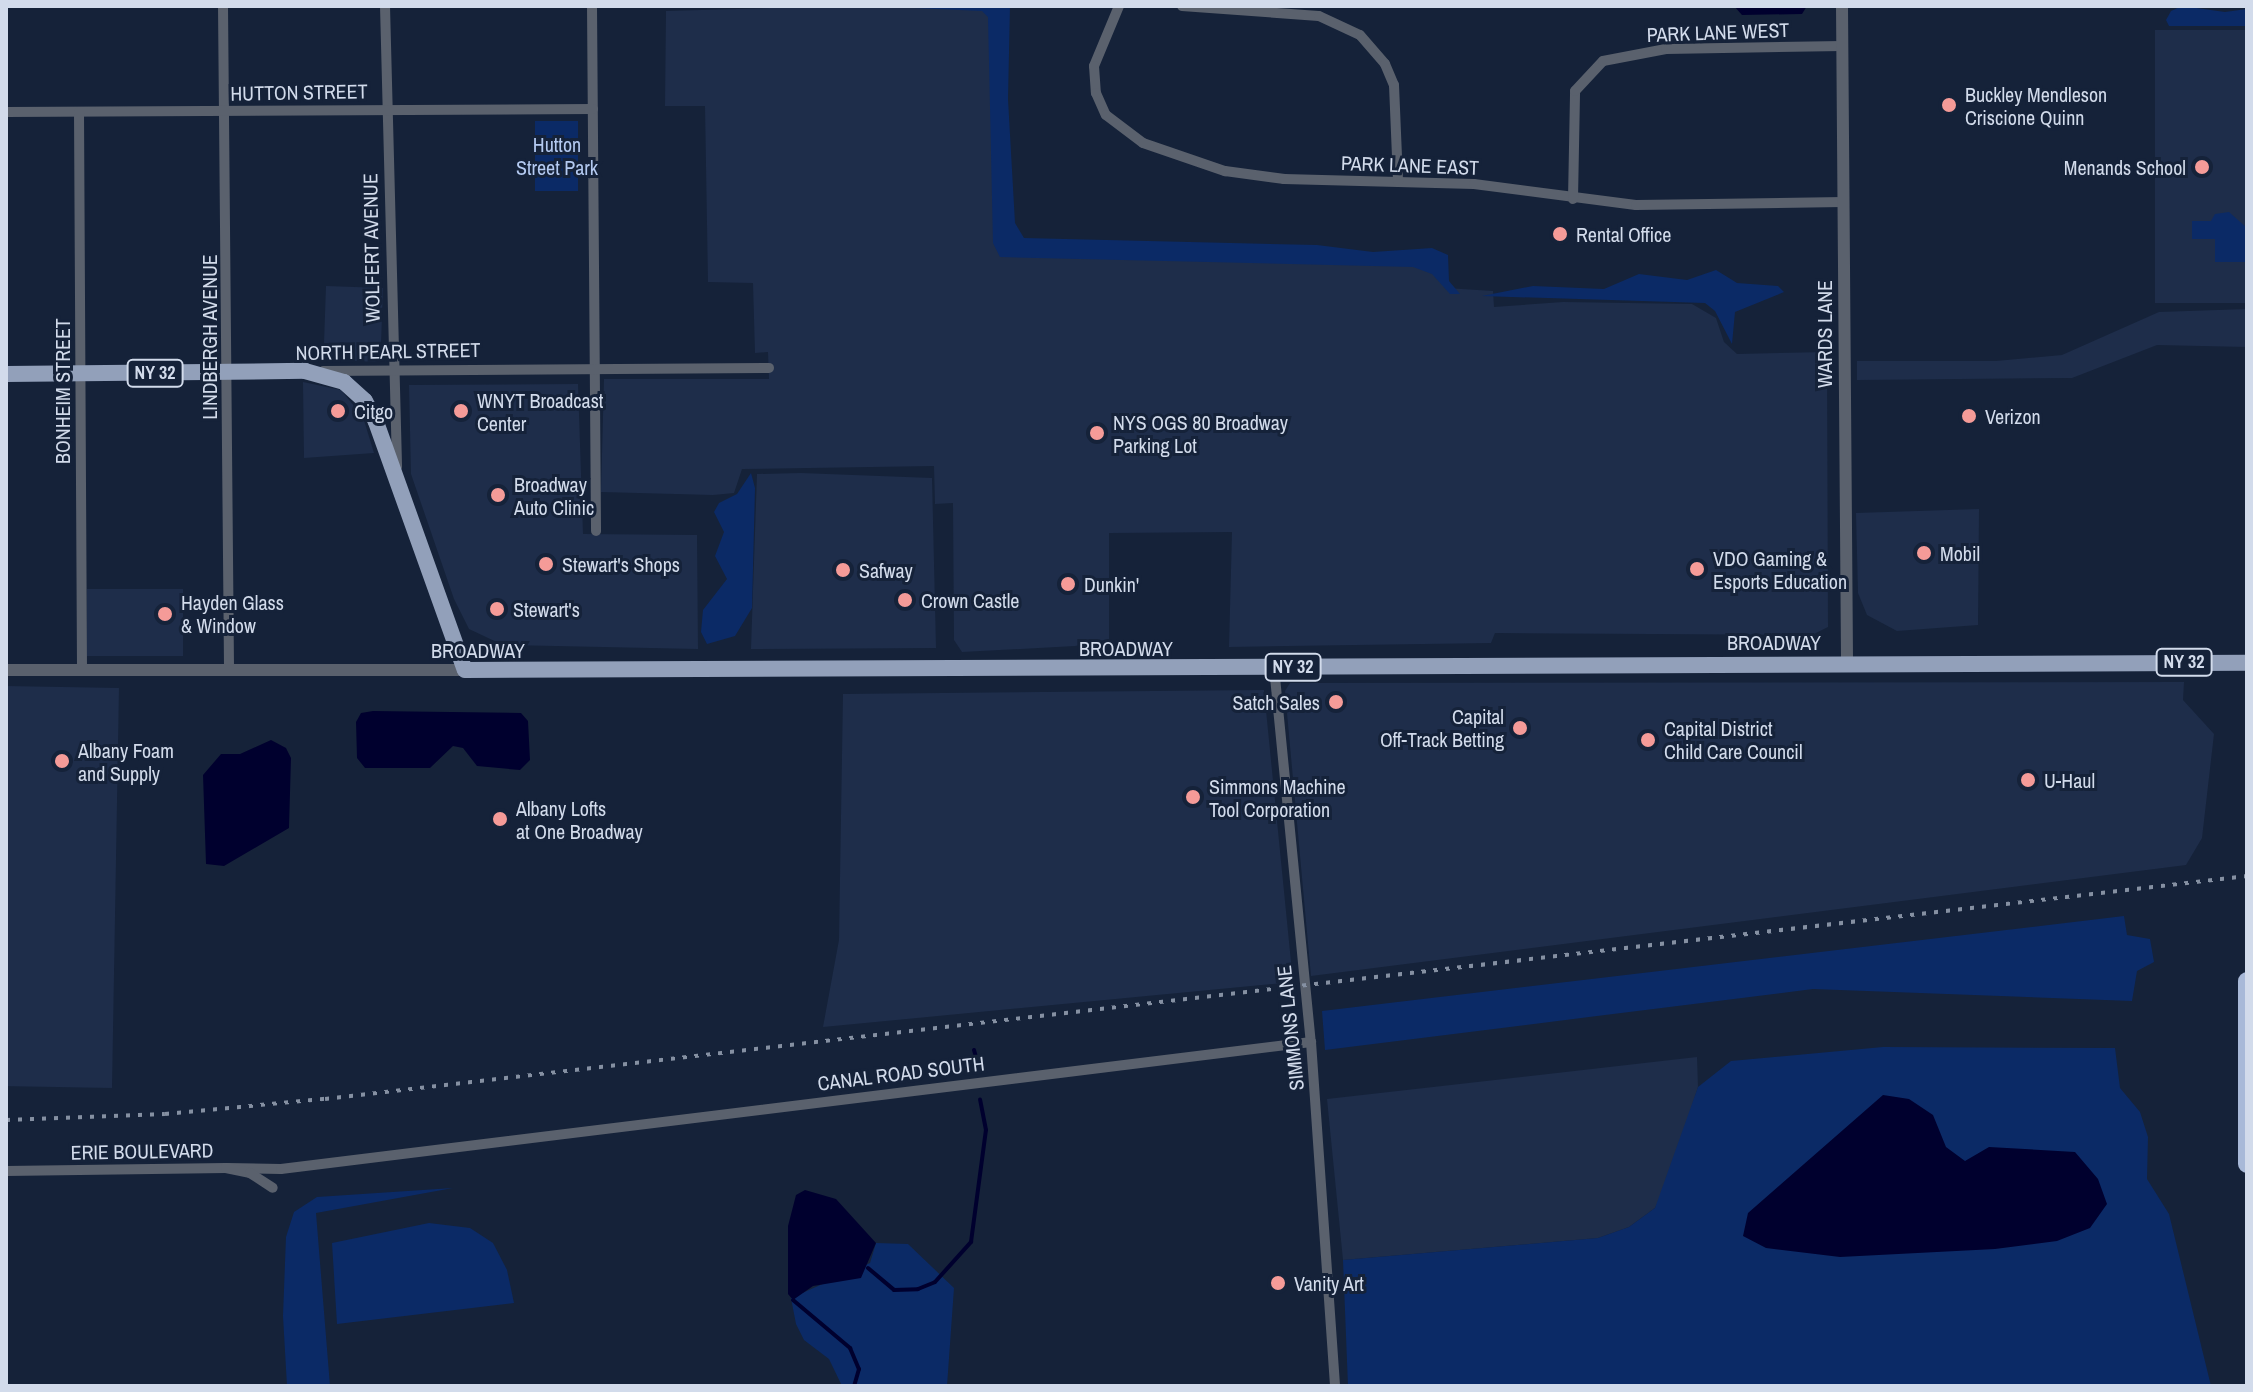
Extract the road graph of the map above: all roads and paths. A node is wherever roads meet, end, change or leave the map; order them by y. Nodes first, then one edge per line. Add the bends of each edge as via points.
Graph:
1 (223, 6) edge
2 (385, 6) edge
3 (592, 6) edge
4 (1119, 6) edge
5 (1182, 6) edge
6 (1842, 6) edge
7 (1842, 46) junction
8 (388, 109) junction
9 (593, 109) junction
10 (225, 111) junction
11 (6, 112) edge
12 (79, 112) junction
13 (1398, 182) junction
14 (1573, 199) junction
15 (1843, 202) junction
16 (769, 368) dead end
17 (594, 369) junction
18 (305, 371) junction
19 (393, 371) junction
20 (227, 372) junction
21 (80, 373) junction
22 (6, 374) edge
23 (397, 485) junction
24 (596, 531) dead end
25 (1847, 662) junction
26 (2247, 663) edge
27 (1274, 667) junction
28 (229, 668) junction
29 (82, 669) junction
30 (6, 670) edge
31 (465, 670) junction
32 (2247, 981) edge
33 (1311, 1042) junction
34 (2247, 1164) edge
35 (226, 1168) junction
36 (6, 1171) edge
37 (273, 1188) dead end
38 (1335, 1386) edge

1 - 10 street, LINDBERGH AVENUE
2 - 8 street, WOLFERT AVENUE
3 - 9 street
4 - 13 street, PARK LANE EAST via 1098,46 1094,84 1106,115 1129,135 1245,175
5 - 13 street via 1319,16 1360,35 1380,56 1394,85
6 - 7 street, WARDS LANE
7 - 14 street, PARK LANE WEST via 1666,49 1611,58 1594,67 1579,82 1574,97
7 - 15 street, WARDS LANE
8 - 9 street, HUTTON STREET
8 - 10 street, HUTTON STREET
8 - 19 street, WOLFERT AVENUE
9 - 17 street
10 - 12 street, HUTTON STREET
10 - 20 street, LINDBERGH AVENUE
11 - 12 street, HUTTON STREET
12 - 21 street, BONHEIM STREET
13 - 14 street, PARK LANE EAST via 1487,185
14 - 15 street, PARK LANE EAST via 1636,205
15 - 25 street, WARDS LANE
16 - 17 street, NORTH PEARL STREET
17 - 19 street, NORTH PEARL STREET
17 - 24 street
18 - 19 street, NORTH PEARL STREET
18 - 20 main road, NORTH PEARL STREET / NY 32
18 - 23 main road, NY 32 via 337,379 365,401
19 - 23 street, WOLFERT AVENUE
20 - 21 main road, NORTH PEARL STREET / NY 32
20 - 28 street, LINDBERGH AVENUE
21 - 22 main road, NORTH PEARL STREET / NY 32
21 - 29 street, BONHEIM STREET
23 - 31 main road, WOLFERT AVENUE / NY 32
25 - 26 main road, BROADWAY / NY 32
25 - 27 main road, BROADWAY / NY 32
27 - 31 main road, BROADWAY / NY 32
27 - 33 street, SIMMONS LANE
28 - 29 street, BROADWAY
28 - 31 street, BROADWAY
29 - 30 street, BROADWAY
32 - 34 highway
33 - 35 street, CANAL ROAD SOUTH via 281,1169
33 - 38 street, SIMMONS LANE
35 - 36 street, ERIE BOULEVARD
35 - 37 street, ERIE BOULEVARD via 250,1173

